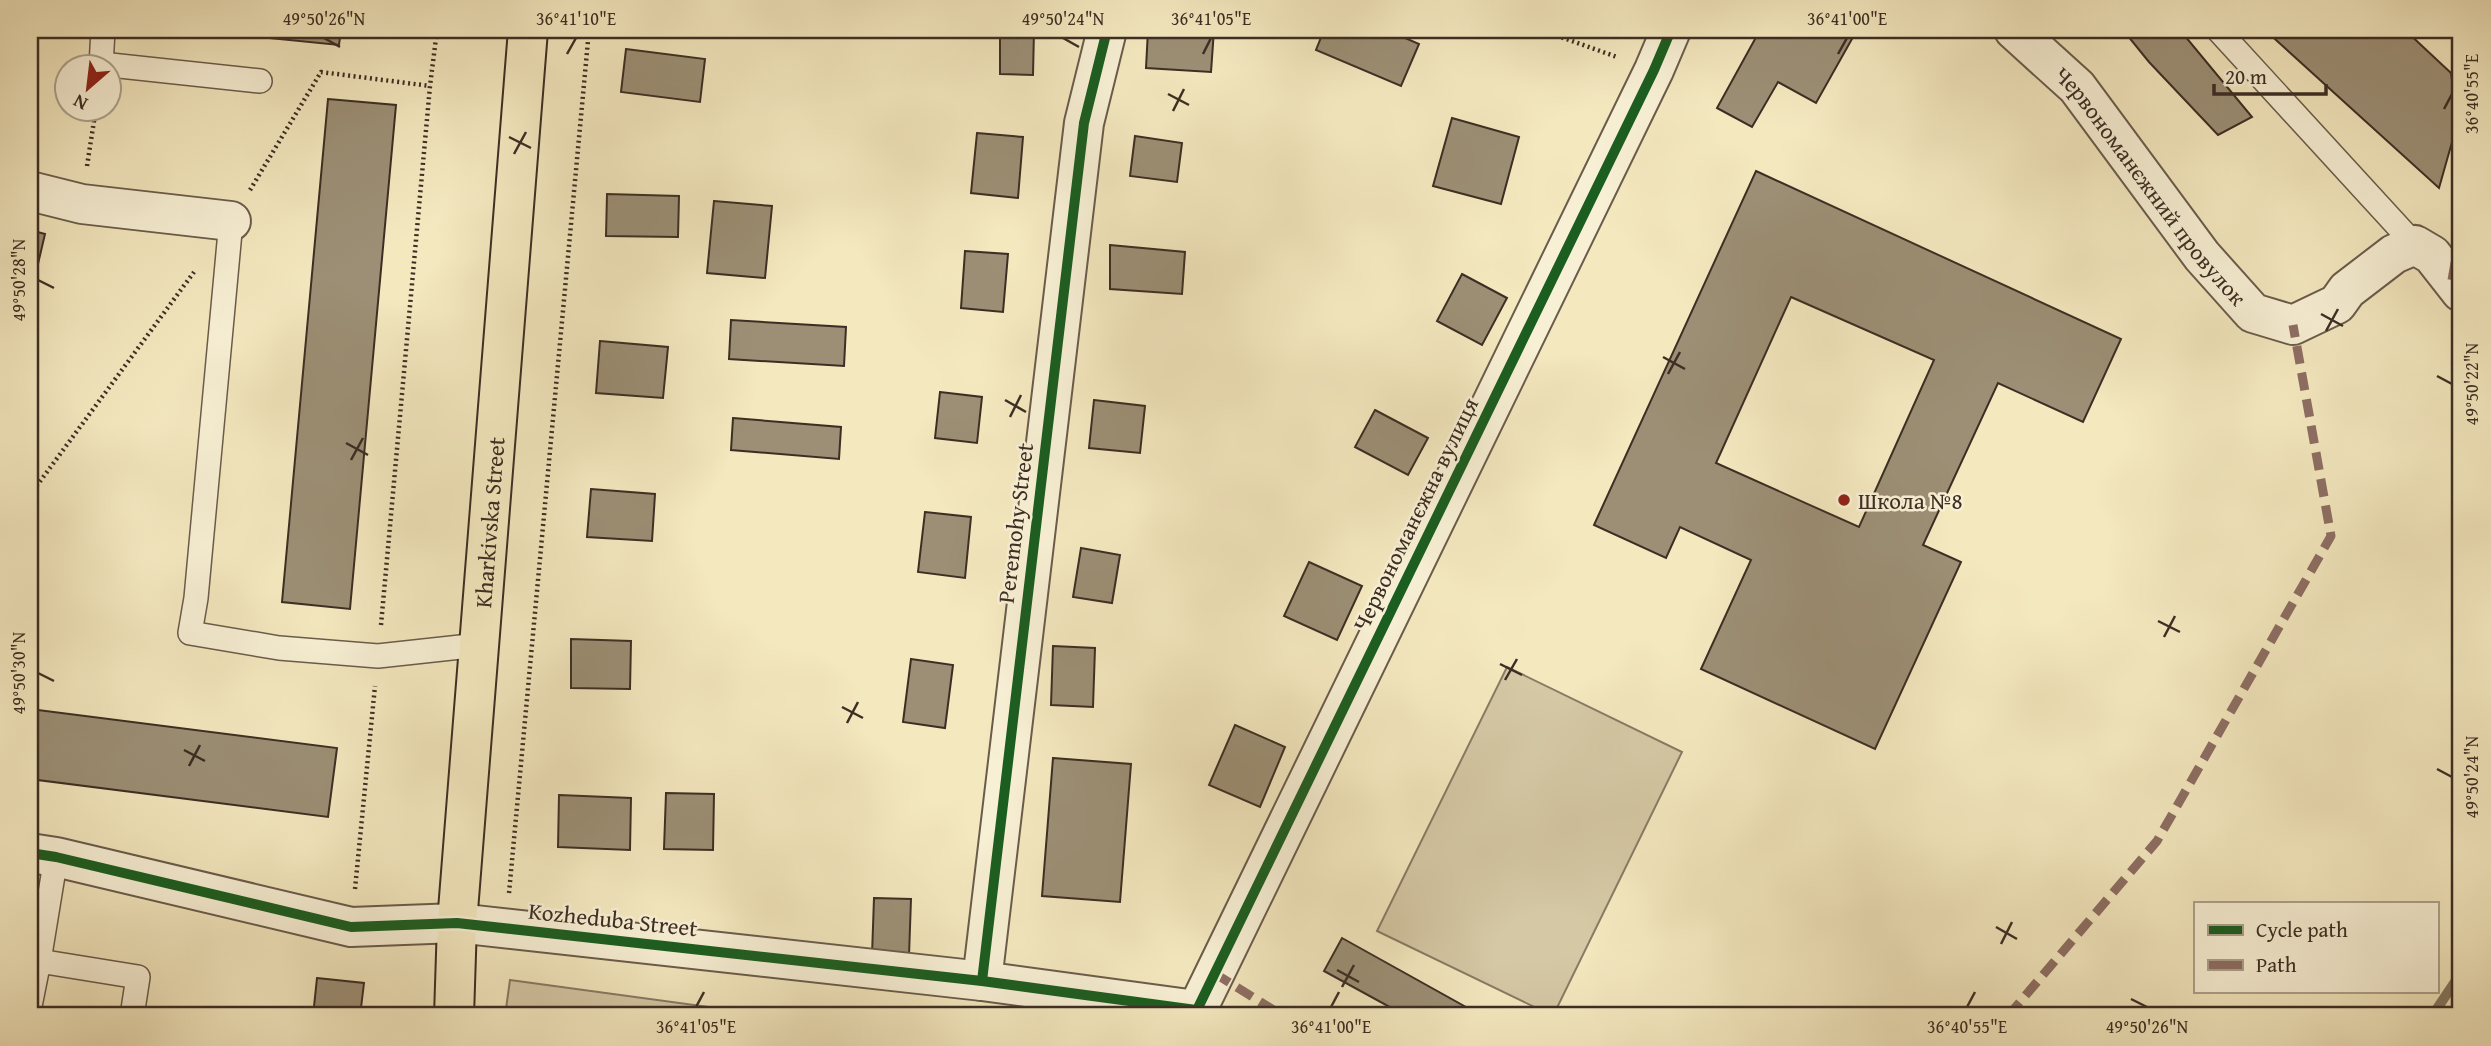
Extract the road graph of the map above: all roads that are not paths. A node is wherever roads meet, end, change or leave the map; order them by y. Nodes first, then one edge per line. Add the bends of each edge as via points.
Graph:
1 (103, 30) edge
2 (528, 30) edge
3 (1107, 30) edge
4 (1671, 30) edge
5 (2014, 30) edge
6 (2218, 30) edge
7 (102, 52) edge
8 (122, 67) edge
9 (260, 81) dead end
10 (30, 191) edge
11 (231, 222) joint
12 (2415, 245) junction
13 (2461, 292) edge
14 (479, 645) junction
15 (43, 855) edge
16 (457, 923) junction
17 (34, 960) edge
18 (982, 981) junction
19 (30, 1006) edge
20 (1195, 1013) edge
21 (132, 1016) edge
22 (454, 1016) edge

1 - 7 lane
2 - 14 main road, Kharkivska Street
3 - 18 street, Peremohy Street via 1082,136
4 - 20 street, Червономанєжна вулиця
5 - 12 street, Червономанєжний провулок via 2077,87 2202,256 2253,313 2293,325 2337,304 2347,290 2394,254
6 - 12 lane
8 - 9 lane
10 - 11 street via 82,204
11 - 14 lane via 190,633 279,648 378,656
12 - 13 street via 2432,255
14 - 16 main road, Kharkivska Street
15 - 16 street, Kozheduba Street via 351,927
15 - 17 lane
16 - 18 street, Kozheduba Street
16 - 22 main road, Kharkivska Street
17 - 19 lane
17 - 21 lane via 138,977
18 - 20 street, Kozheduba Street

